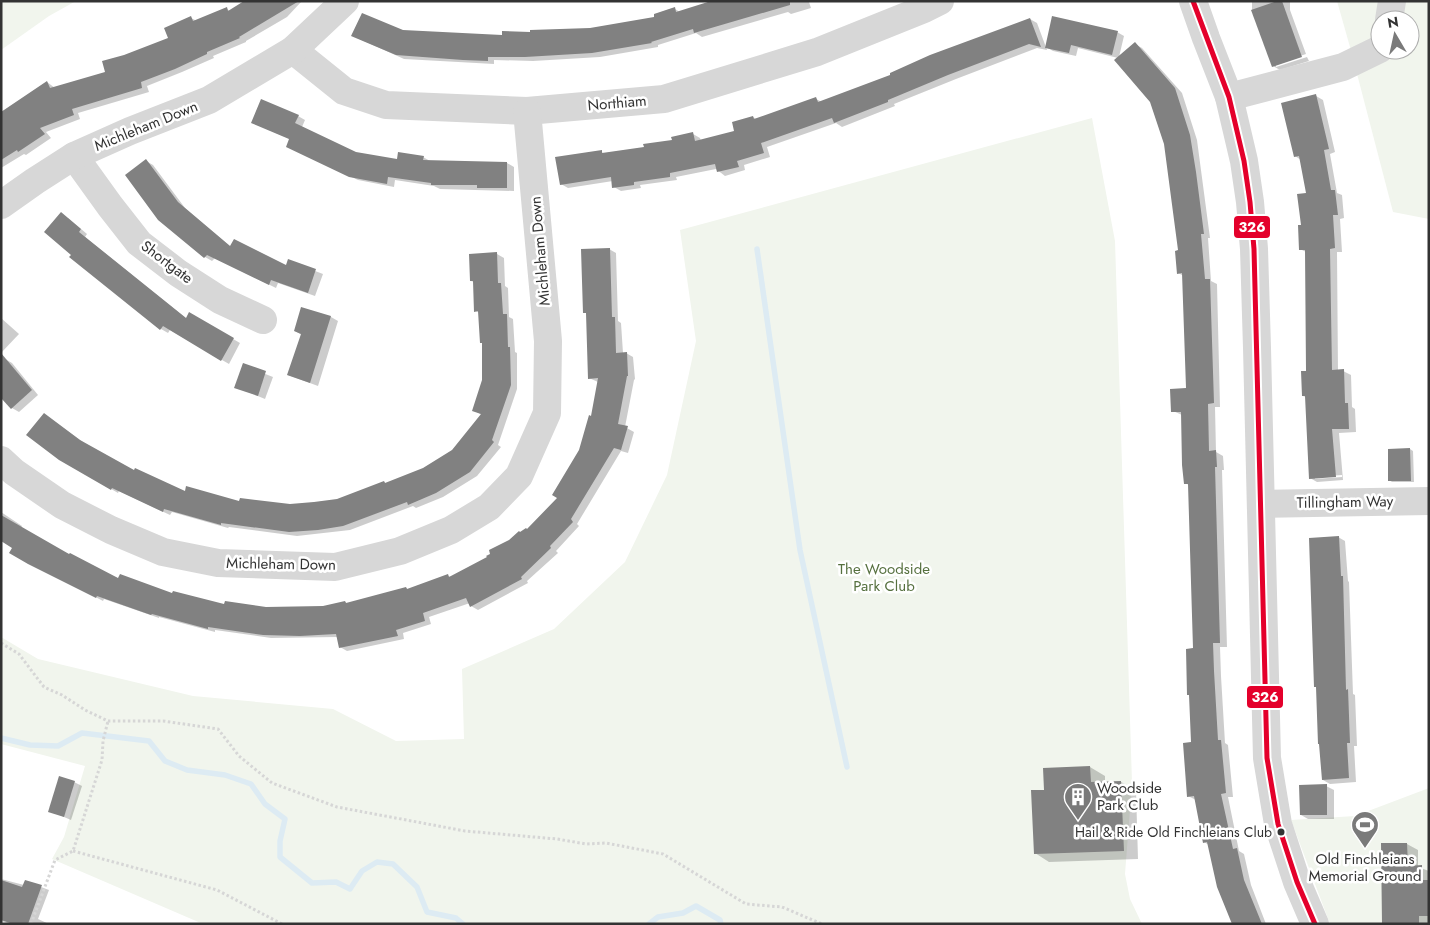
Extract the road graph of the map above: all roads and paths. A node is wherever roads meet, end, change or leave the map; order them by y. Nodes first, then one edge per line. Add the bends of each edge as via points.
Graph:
1 (345, 1) edge
2 (940, 1) edge
3 (1193, 1) edge
4 (293, 50) junction
5 (1370, 54) edge
6 (1229, 97) junction
7 (527, 111) junction
8 (74, 156) junction
9 (1, 205) edge
10 (263, 320) dead end
11 (1, 460) edge
12 (1429, 501) edge
13 (1261, 504) junction
14 (1, 643) edge
15 (108, 721) junction
16 (73, 851) junction
17 (31, 924) edge
18 (282, 924) edge
19 (822, 924) edge
20 (1315, 924) edge

1 - 4 street, Michleham Down
2 - 7 street, Northiam via 817,52 664,99
3 - 6 street
4 - 7 street, Northiam via 344,91 386,106
4 - 8 street, Michleham Down via 209,100
5 - 6 street via 1343,67
6 - 13 street via 1244,161 1252,221
7 - 11 street, Michleham Down via 548,341 547,413 519,476 489,507 451,530 400,551 335,567 218,563 163,552 110,530 62,506
8 - 9 street, Michleham Down
8 - 10 street, Shortgate via 139,243 213,296
12 - 13 street, Tillingham Way
13 - 20 street via 1267,758 1278,824
14 - 15 path via 19,654 44,687
15 - 16 path via 102,760
15 - 19 path via 163,721 218,729 239,756 272,784 337,807 466,830 606,844 663,854 746,904 782,907
16 - 17 path via 55,860
16 - 18 path via 217,890

